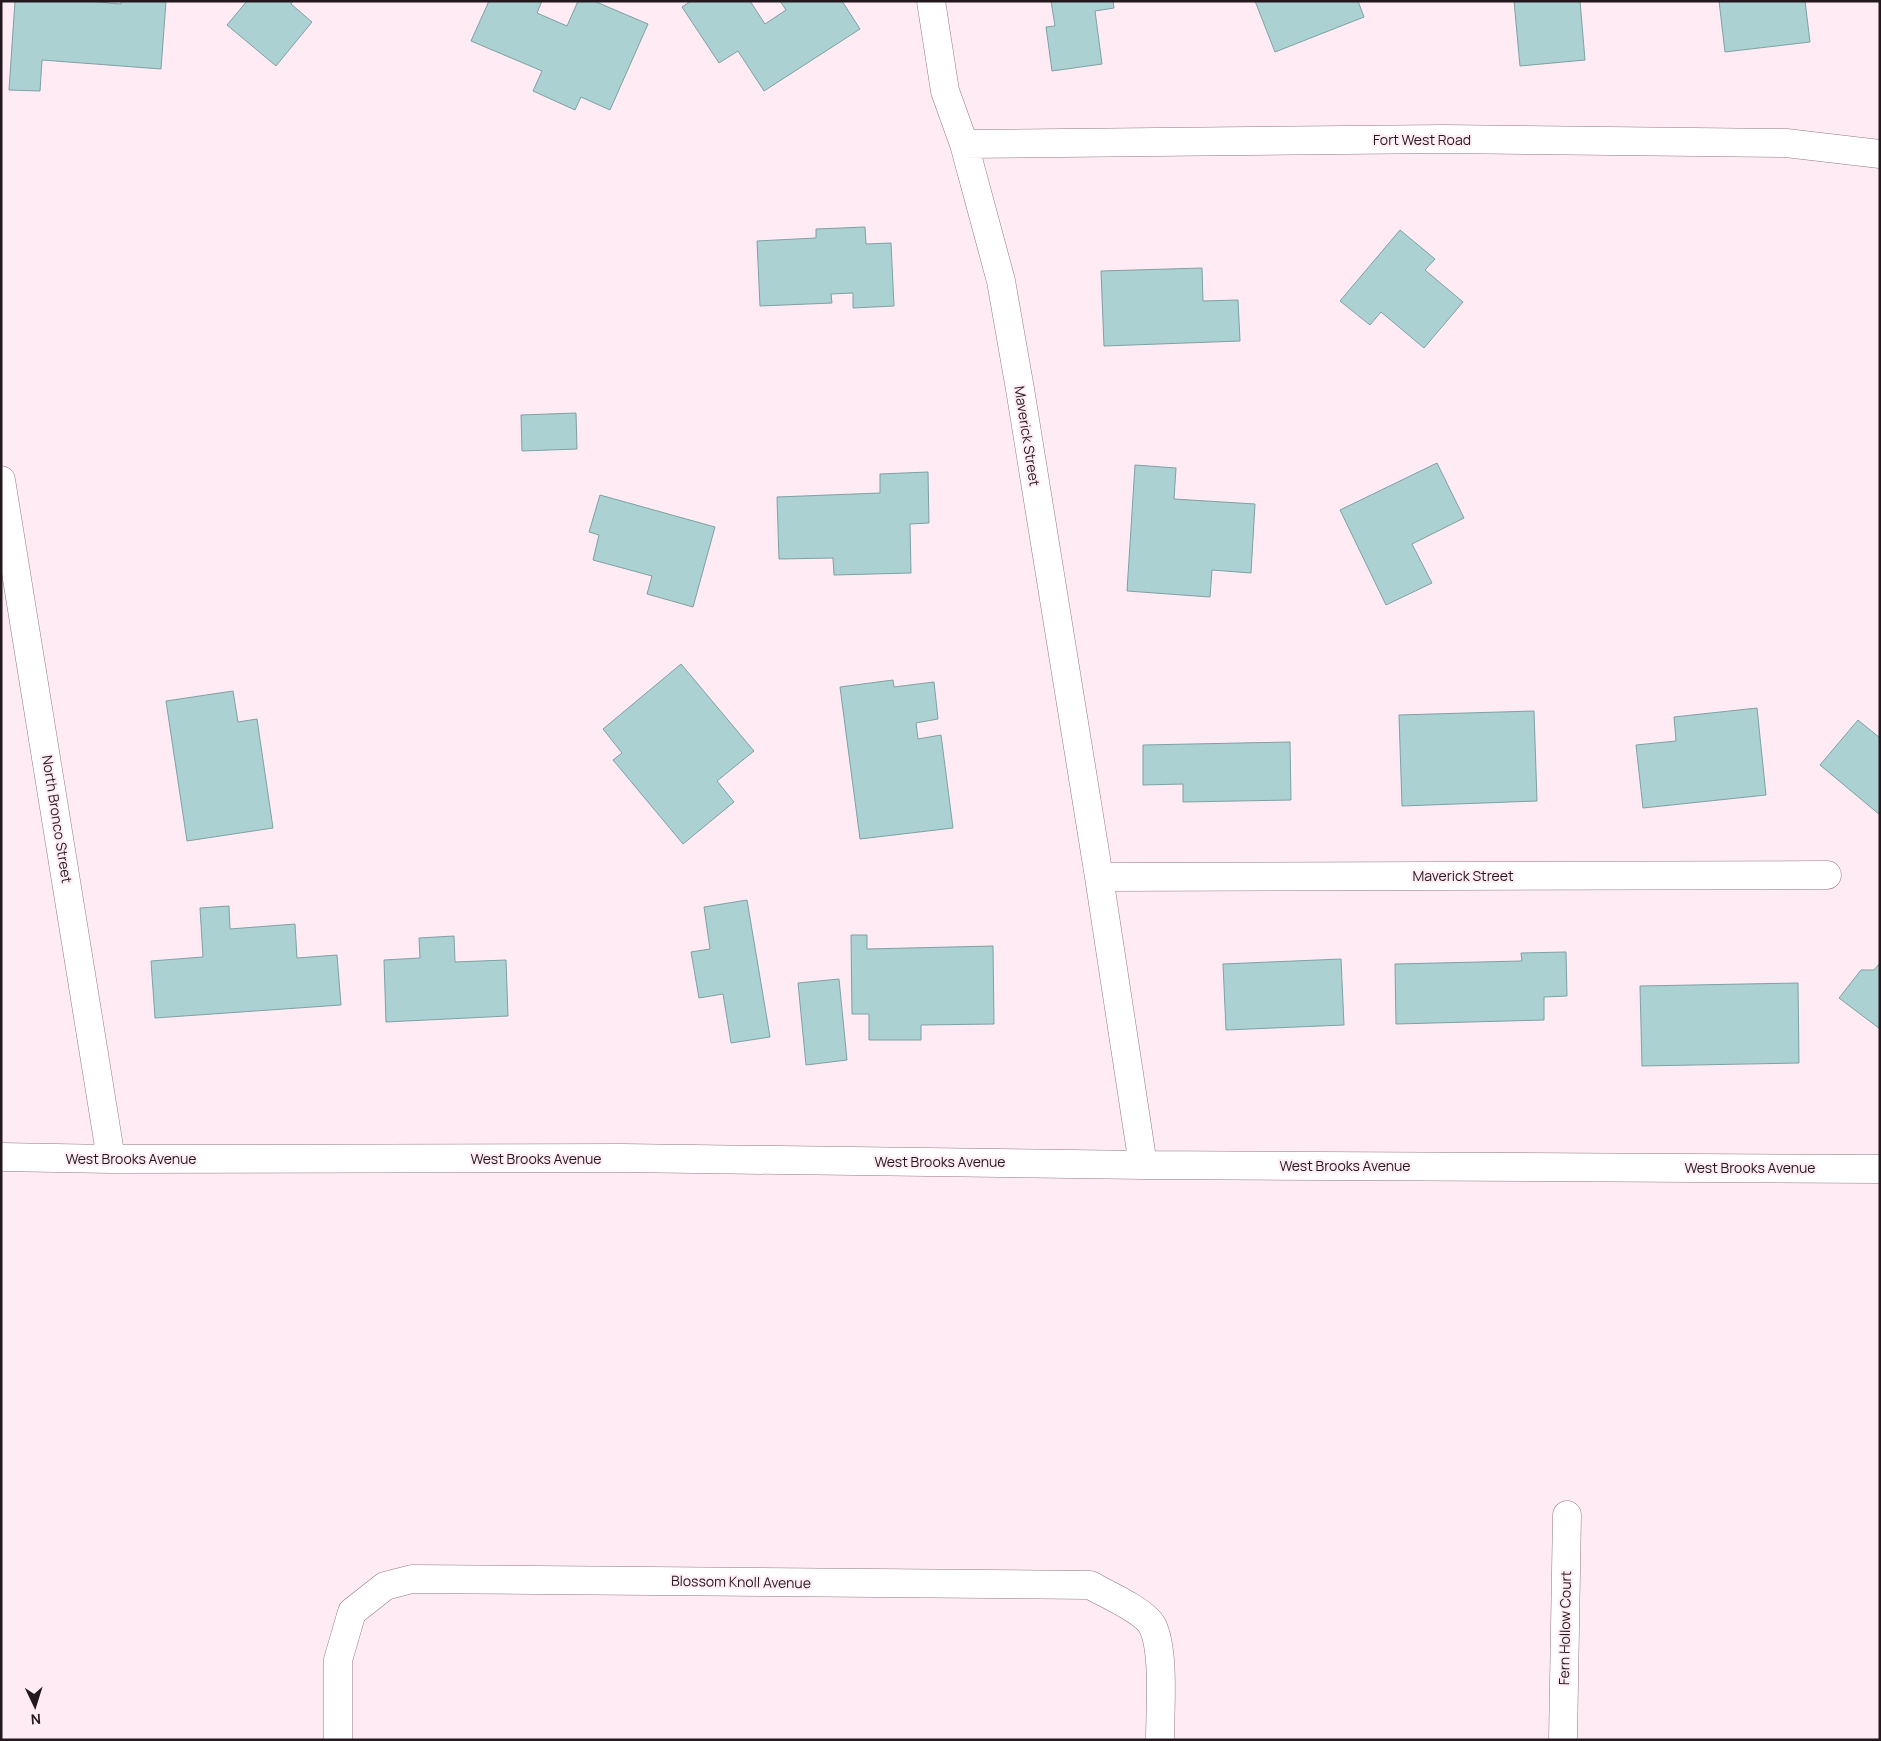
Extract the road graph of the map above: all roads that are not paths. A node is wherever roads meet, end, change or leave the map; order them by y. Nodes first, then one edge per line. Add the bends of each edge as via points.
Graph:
1 (931, 1) edge
2 (964, 144) junction
3 (1880, 154) edge
4 (1, 480) edge
5 (1827, 875) dead end
6 (1099, 877) junction
7 (1, 1157) edge
8 (111, 1159) junction
9 (1143, 1164) junction
10 (1880, 1169) edge
11 (1567, 1516) dead end
12 (338, 1740) edge
13 (1160, 1740) edge
14 (1564, 1740) edge

1 - 2 street, Maverick Street via 946,91
2 - 3 street, Fort West Road via 1443,139 1786,143
2 - 6 street, Maverick Street via 1001,281
4 - 8 street, North Bronco Street
5 - 6 street, Maverick Street
6 - 9 street, Maverick Street
7 - 8 street, West Brooks Avenue
8 - 9 street, West Brooks Avenue via 623,1158
9 - 10 street, West Brooks Avenue
11 - 14 street, Fern Hollow Court
12 - 13 street, Blossom Knoll Avenue via 338,1660 352,1612 385,1586 412,1579 1090,1586 1134,1608 1151,1624 1160,1650

